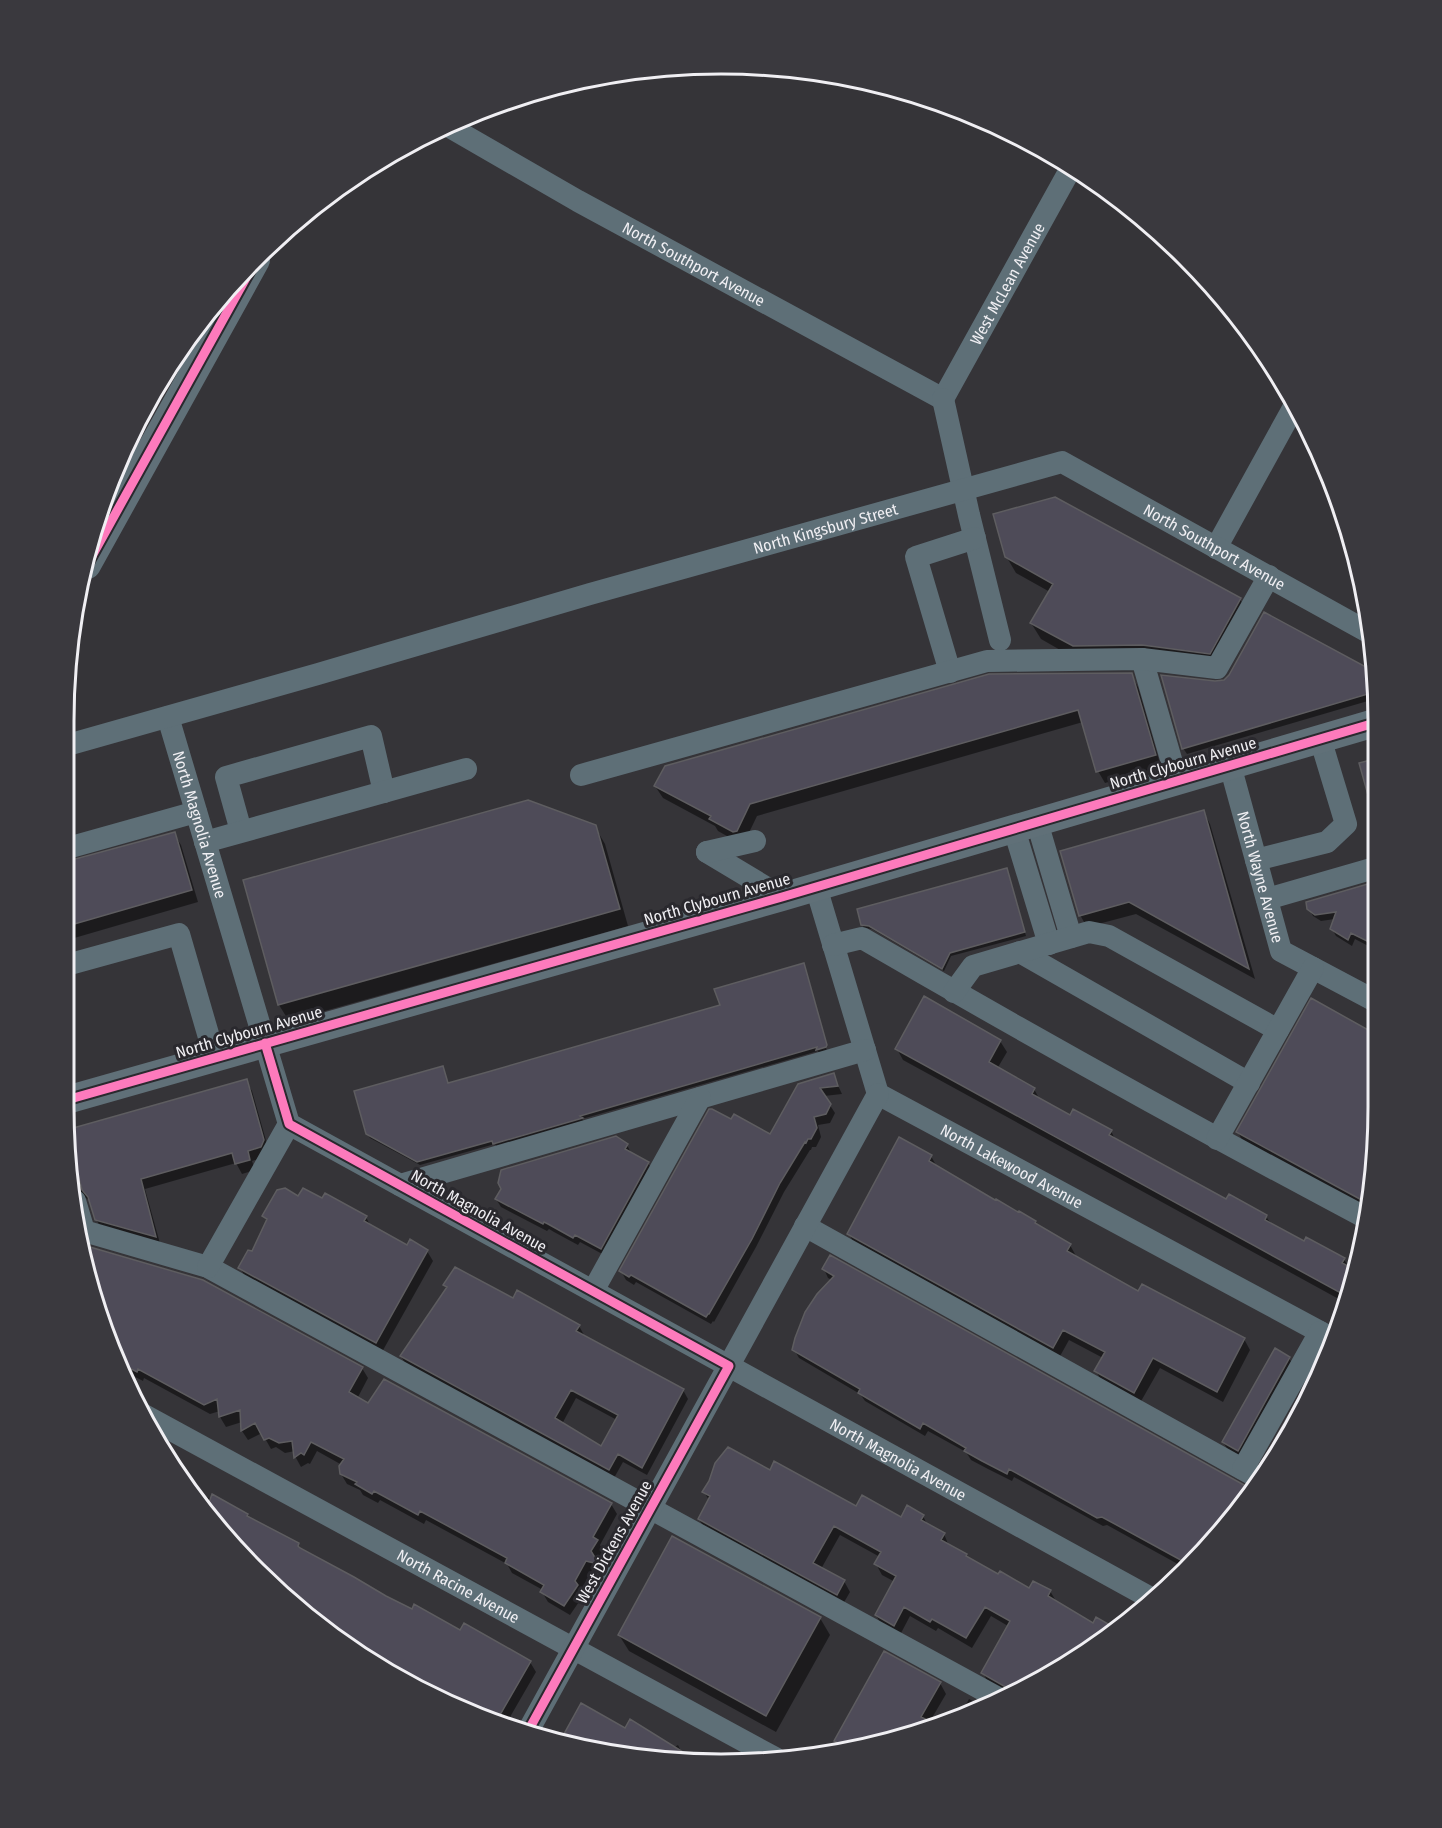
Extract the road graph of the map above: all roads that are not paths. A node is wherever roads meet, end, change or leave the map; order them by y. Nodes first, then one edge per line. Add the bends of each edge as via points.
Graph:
1 (456, 131) edge
2 (1067, 174) edge
3 (242, 286) edge
4 (943, 399) junction
5 (1291, 414) edge
6 (1062, 462) joint
7 (963, 489) junction
8 (975, 538) junction
9 (99, 544) edge
10 (1216, 548) junction
11 (1269, 576) junction
12 (1362, 628) edge
13 (1000, 640) dead end
14 (1142, 659) junction
15 (950, 672) junction
16 (168, 717) junction
17 (1368, 725) edge
18 (1320, 738) junction
19 (74, 743) edge
20 (1230, 765) junction
21 (466, 769) dead end
22 (581, 775) dead end
23 (1177, 780) junction
24 (384, 792) junction
25 (196, 812) junction
26 (1025, 825) junction
27 (241, 831) junction
28 (754, 841) dead end
29 (205, 842) junction
30 (74, 846) edge
31 (1256, 860) junction
32 (1368, 870) edge
33 (816, 887) junction
34 (782, 897) junction
35 (1267, 899) junction
36 (1071, 937) junction
37 (1049, 944) junction
38 (833, 945) junction
39 (1020, 952) junction
40 (74, 963) edge
41 (1313, 968) junction
42 (954, 992) junction
43 (1368, 997) edge
44 (1278, 1030) junction
45 (265, 1044) junction
46 (865, 1050) junction
47 (215, 1058) junction
48 (1249, 1083) junction
49 (878, 1094) junction
50 (74, 1098) edge
51 (700, 1098) junction
52 (289, 1124) junction
53 (1217, 1139) junction
54 (400, 1185) junction
55 (1359, 1215) edge
56 (805, 1226) junction
57 (87, 1236) edge
58 (208, 1267) junction
59 (593, 1291) junction
60 (1327, 1336) edge
61 (1324, 1341) edge
62 (729, 1366) junction
63 (158, 1427) edge
64 (1252, 1474) edge
65 (650, 1508) junction
66 (1146, 1596) edge
67 (573, 1648) junction
68 (992, 1695) edge
69 (531, 1725) edge
70 (765, 1753) edge

1 - 4 street, North Southport Avenue
2 - 4 street, West McLean Avenue
3 - 9 main road
4 - 7 street
5 - 10 street
6 - 7 street, North Kingsbury Street
6 - 10 street, North Southport Avenue
7 - 8 street
7 - 16 street, North Kingsbury Street
8 - 13 street
8 - 15 street via 916,557
10 - 11 street, North Southport Avenue
11 - 12 street, North Southport Avenue
11 - 14 street via 1217,669
14 - 15 street via 987,662
14 - 23 street
15 - 22 street
16 - 19 street, North Kingsbury Street
16 - 25 street, North Magnolia Avenue
17 - 18 main road, North Clybourn Avenue
18 - 20 main road, North Clybourn Avenue
18 - 31 street via 1346,824 1327,842
20 - 23 main road, North Clybourn Avenue
20 - 31 street, North Wayne Avenue
21 - 24 street
23 - 26 main road, North Clybourn Avenue
24 - 27 street
24 - 27 street via 371,736 226,777
25 - 29 street, North Magnolia Avenue
25 - 30 street
26 - 33 main road, North Clybourn Avenue
26 - 36 street
26 - 37 street
27 - 29 street
28 - 34 street via 707,852
29 - 45 street, North Magnolia Avenue
31 - 35 street, North Wayne Avenue
32 - 35 street
33 - 34 main road, North Clybourn Avenue
33 - 38 street
34 - 45 main road, North Clybourn Avenue
35 - 41 street, North Wayne Avenue via 1281,951
36 - 37 street
36 - 44 street via 1089,932 1109,936
37 - 39 street
38 - 42 street via 862,939
38 - 46 street
39 - 42 street via 973,966
39 - 48 street
40 - 47 street via 179,934
41 - 43 street, North Wayne Avenue
41 - 44 street
42 - 53 street
44 - 48 street
45 - 47 main road, North Clybourn Avenue
45 - 52 street, North Magnolia Avenue
46 - 49 street
46 - 51 street
47 - 50 main road, North Clybourn Avenue
48 - 53 street
49 - 56 street, West Dickens Avenue
49 - 60 street, North Lakewood Avenue
51 - 54 street
51 - 59 street
52 - 54 street, North Magnolia Avenue
52 - 58 street
53 - 55 street
54 - 59 street, North Magnolia Avenue
56 - 62 street, West Dickens Avenue
56 - 64 street
57 - 58 street
58 - 65 street
59 - 62 street, North Magnolia Avenue
61 - 64 street
62 - 65 street, West Dickens Avenue
62 - 66 street, North Magnolia Avenue
63 - 67 street, North Racine Avenue
65 - 67 street, West Dickens Avenue
65 - 68 street
67 - 69 street, West Dickens Avenue
67 - 70 street, North Racine Avenue

